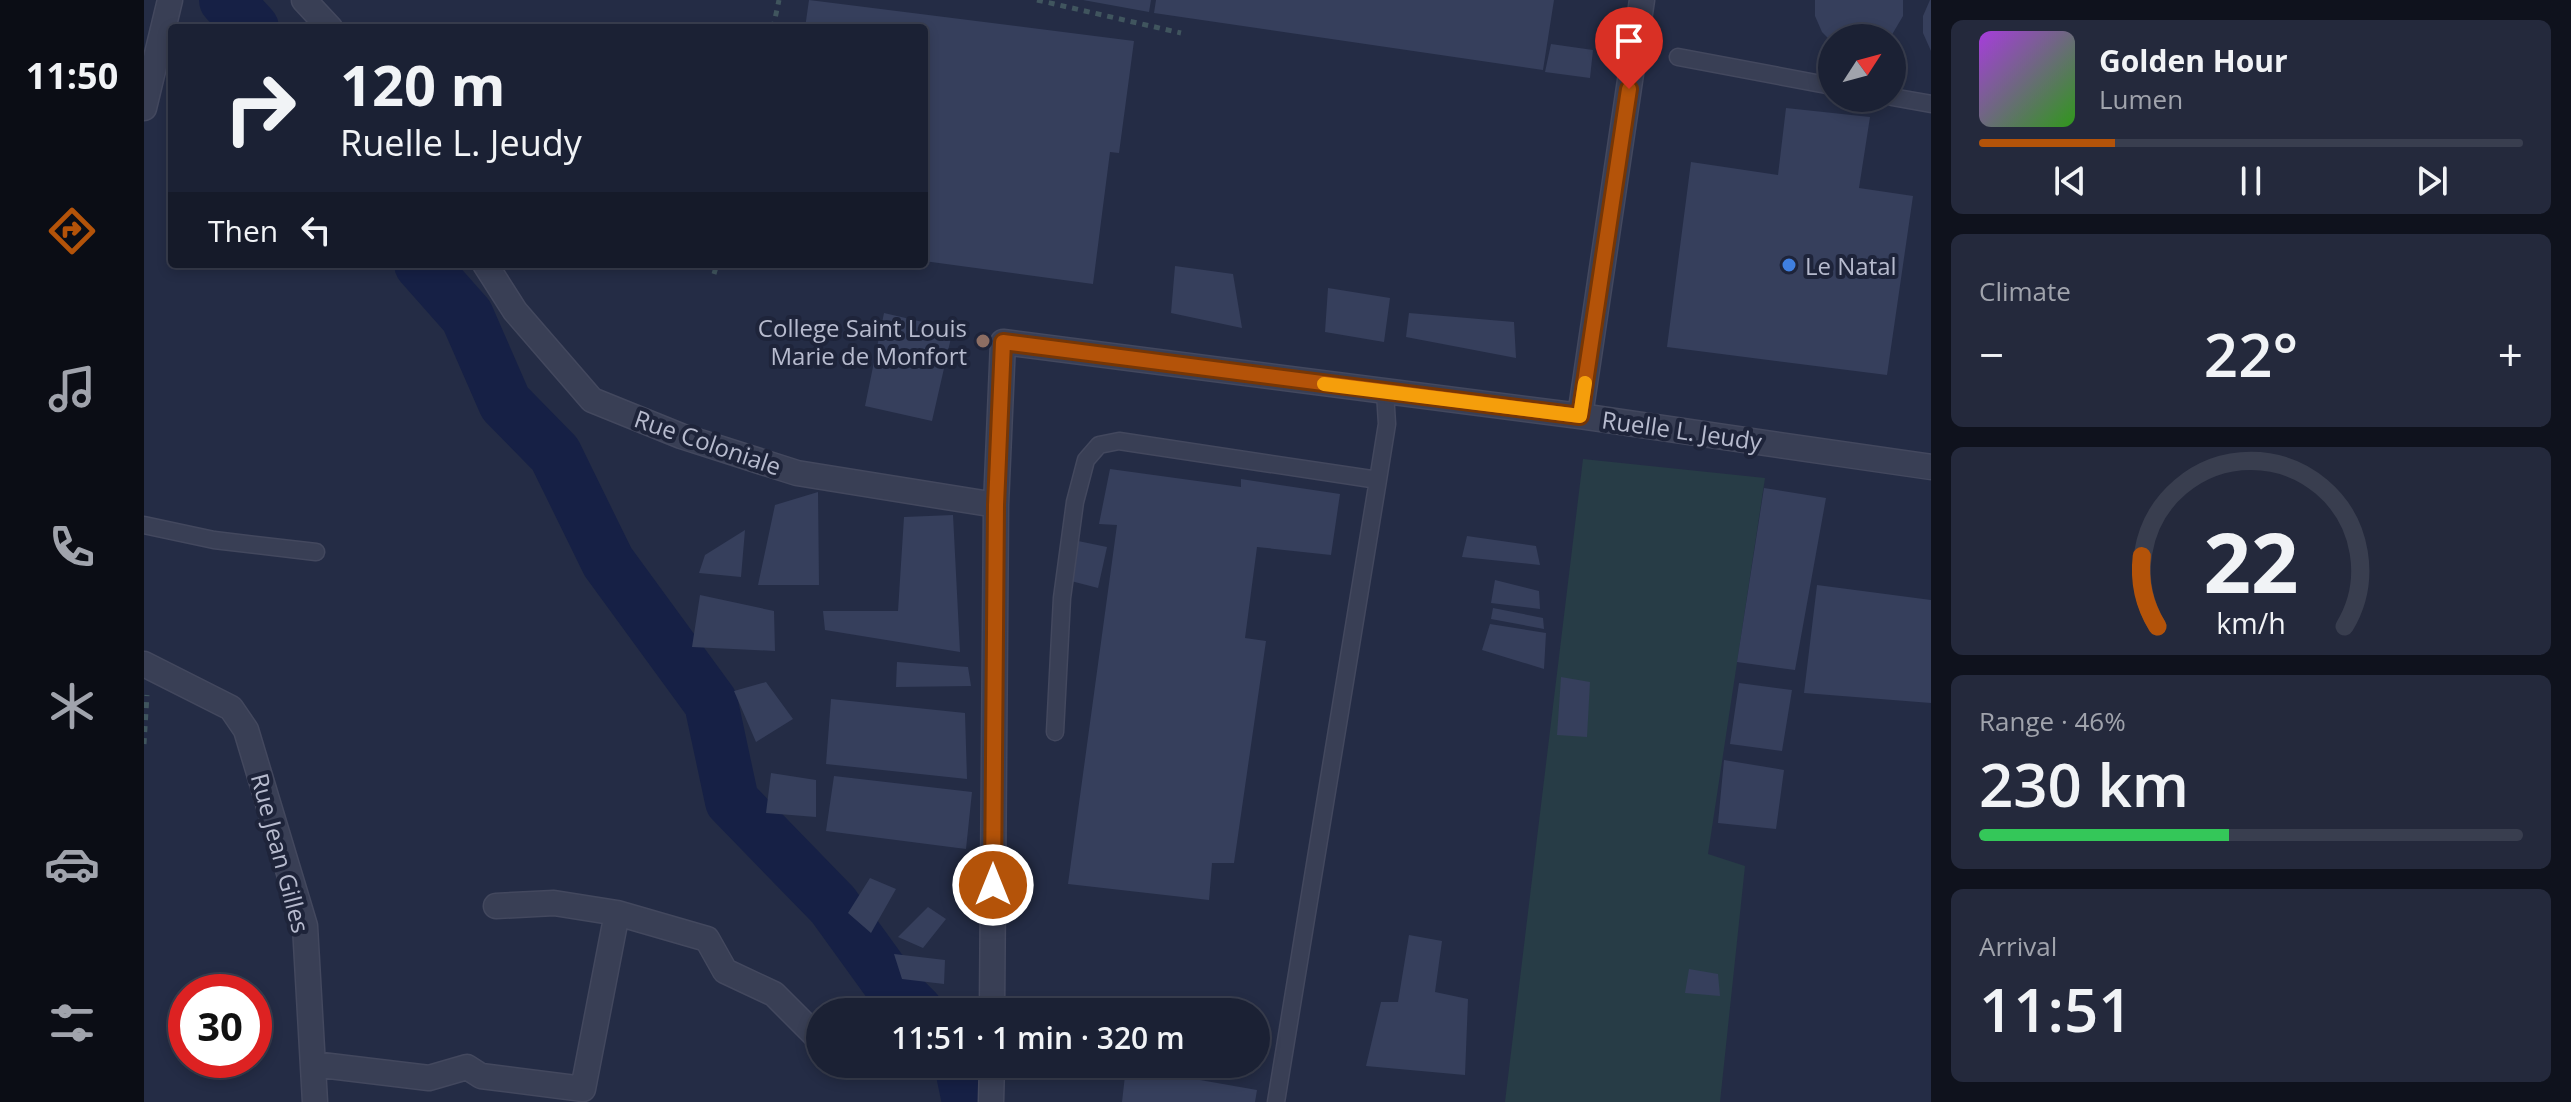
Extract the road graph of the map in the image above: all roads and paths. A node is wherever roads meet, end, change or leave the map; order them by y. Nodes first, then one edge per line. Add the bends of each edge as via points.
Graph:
1 (170, 0) edge
2 (304, 0) edge
3 (779, 0) edge
4 (1037, 0) edge
5 (1642, 0) edge
6 (326, 24) edge
7 (774, 24) edge
8 (1181, 33) dead end
9 (1678, 57) dead end
10 (1818, 83) edge
11 (1906, 100) edge
12 (1931, 104) edge
13 (144, 108) edge
14 (488, 268) edge
15 (716, 268) edge
16 (714, 274) dead end
17 (1385, 392) junction
18 (1580, 416) junction
19 (1931, 467) edge
20 (1378, 480) junction
21 (996, 505) junction
22 (144, 525) edge
23 (316, 552) dead end
24 (147, 665) edge
25 (1055, 732) dead end
26 (144, 744) edge
27 (496, 906) dead end
28 (617, 913) junction
29 (992, 998) edge
30 (806, 1026) edge
31 (313, 1064) junction
32 (992, 1078) edge
33 (315, 1102) edge
34 (991, 1102) edge
35 (1276, 1102) edge

1 - 13 street
2 - 6 street
3 - 7 path
4 - 8 path
5 - 18 street
9 - 10 lane
11 - 12 lane
14 - 21 street, Rue Coloniale via 515,311 592,400 681,436 797,473
15 - 16 path
17 - 18 street, Ruelle L. Jeudy
17 - 20 lane via 1387,424
17 - 21 street, Ruelle L. Jeudy via 1003,342
18 - 19 street, Ruelle L. Jeudy
20 - 25 lane via 1119,441 1099,445 1086,460 1075,502 1062,598
20 - 35 lane
21 - 29 street, Ruelle L. Jeudy
22 - 23 lane
24 - 26 path
24 - 31 street, Rue Jean Gilles via 231,708 246,730 305,926
27 - 28 street via 554,903
28 - 30 street via 707,939 725,971 774,994
28 - 31 street via 583,1089 481,1076 467,1067 429,1078
31 - 33 street, Rue Jean Gilles
32 - 34 street

